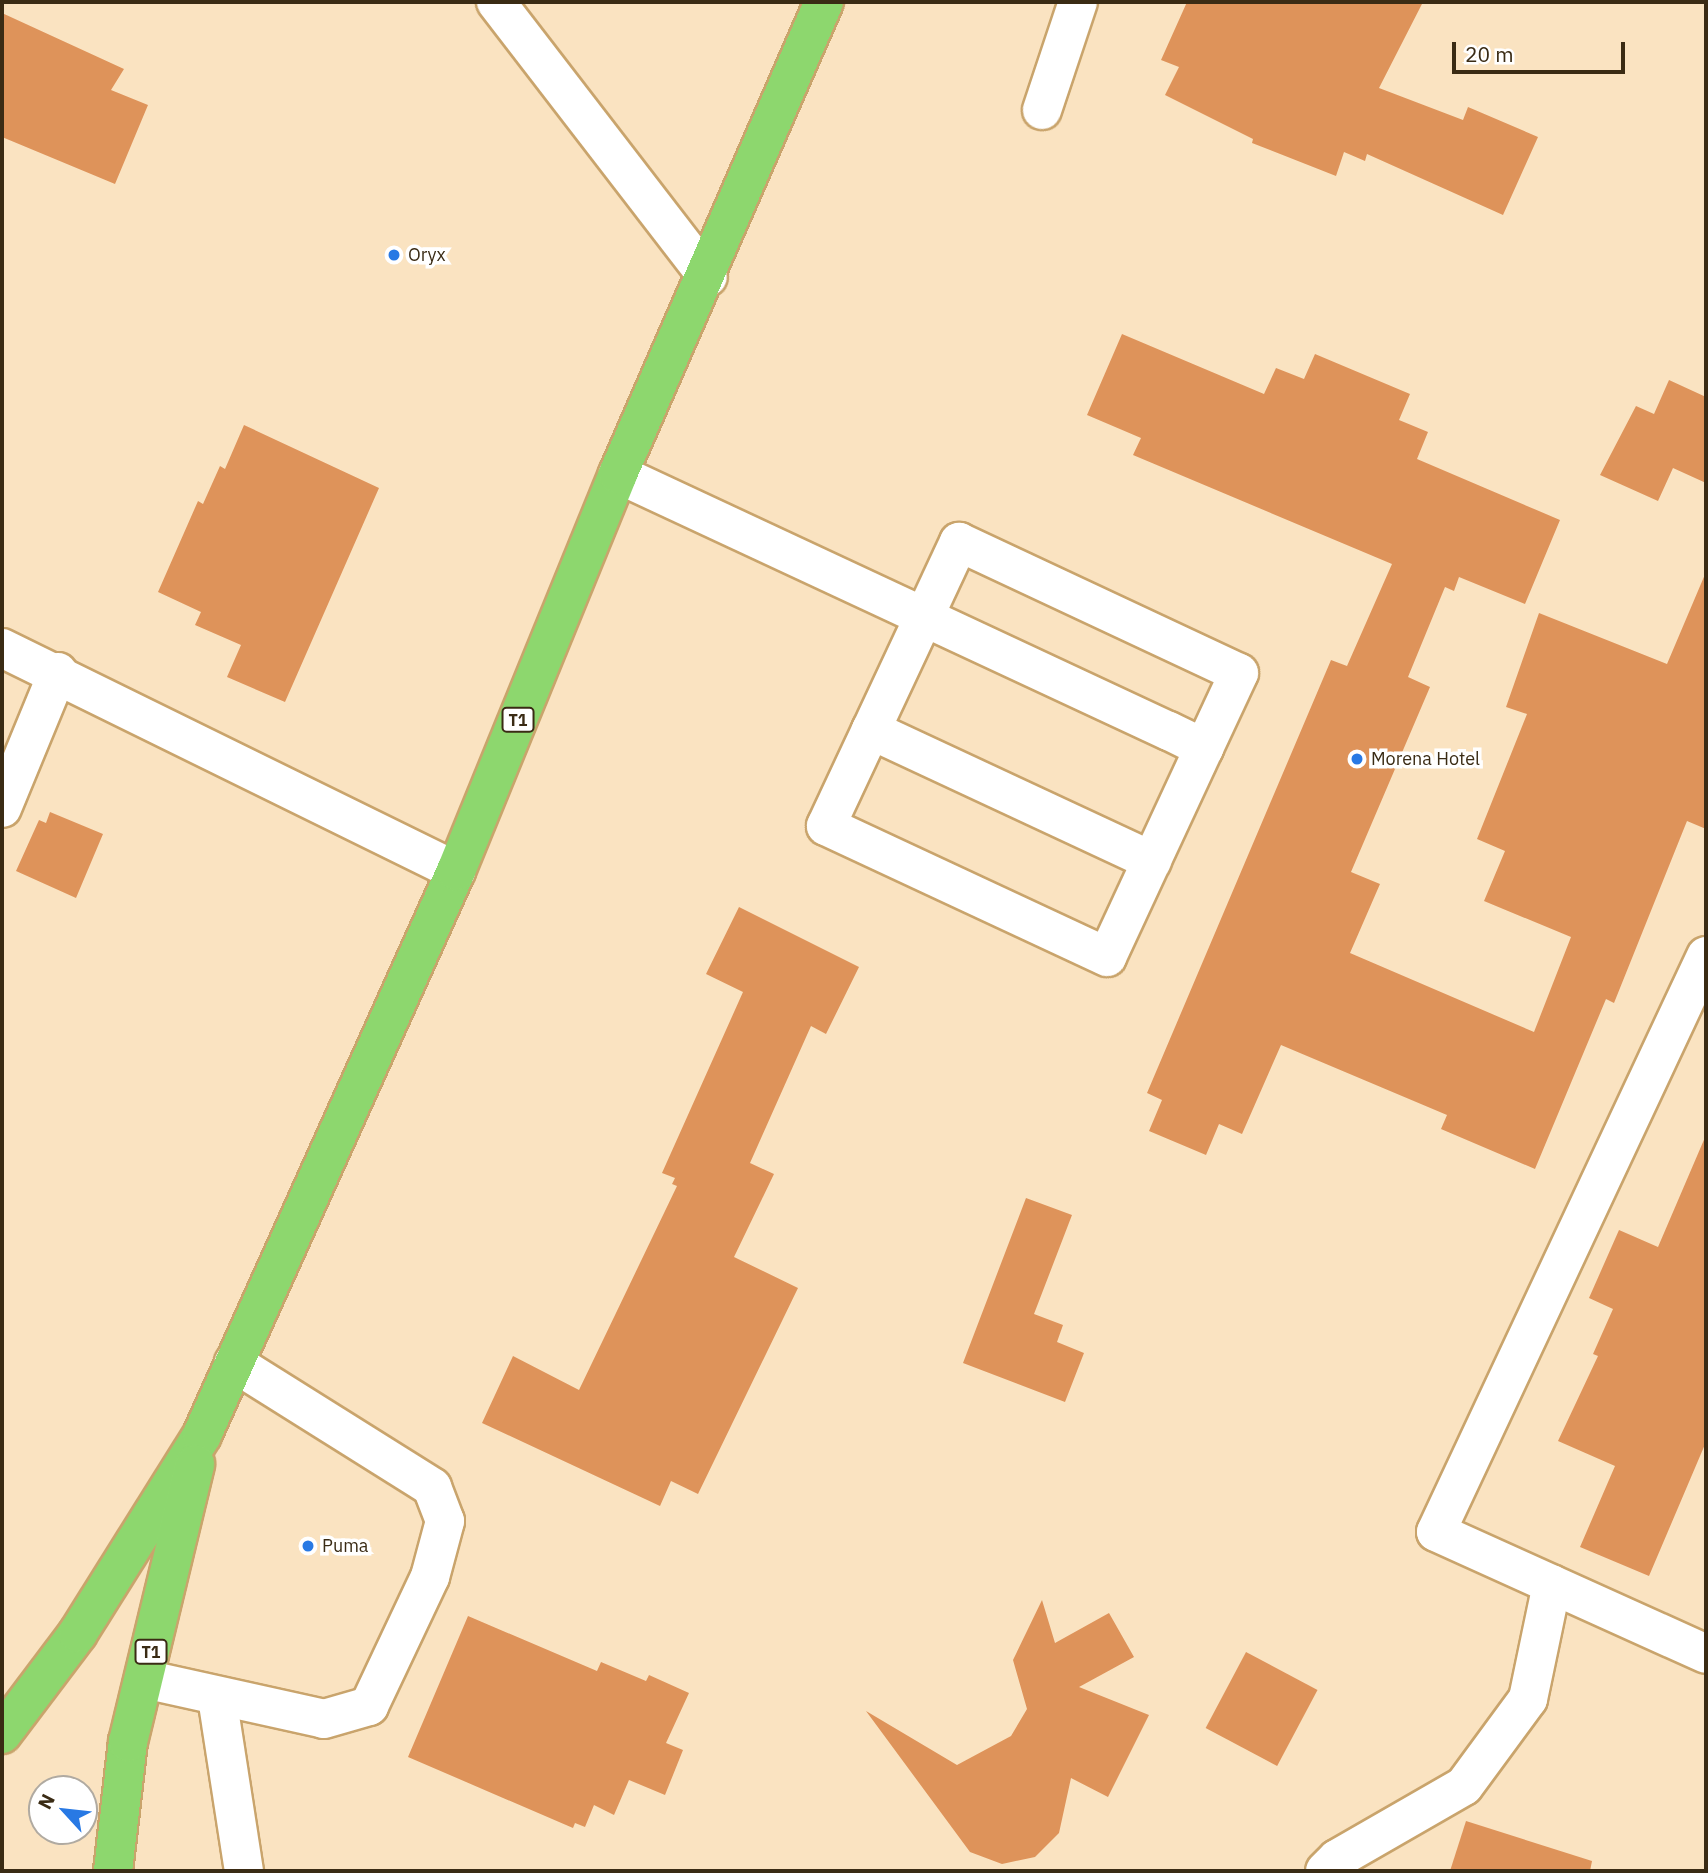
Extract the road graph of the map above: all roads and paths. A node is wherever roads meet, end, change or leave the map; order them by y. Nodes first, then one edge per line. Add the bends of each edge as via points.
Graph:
1 (496, 2) edge
2 (824, 2) edge
3 (1078, 2) edge
4 (1042, 110) dead end
5 (708, 277) junction
6 (618, 474) junction
7 (924, 617) junction
8 (2, 648) edge
9 (58, 673) junction
10 (871, 730) junction
11 (1204, 748) junction
12 (2, 808) edge
13 (1152, 861) junction
14 (456, 871) junction
15 (1706, 956) edge
16 (234, 1363) junction
17 (202, 1435) junction
18 (1552, 1584) junction
19 (1706, 1654) edge
20 (144, 1679) junction
21 (217, 1697) junction
22 (2, 1734) edge
23 (113, 1871) edge
24 (244, 1871) edge
25 (1325, 1871) edge

1 - 5 street
2 - 5 highway, T1
3 - 4 street
5 - 6 highway, T1
6 - 7 street
6 - 14 highway, T1
7 - 10 street
7 - 11 street
7 - 11 street via 959,542 1081,599 1239,673
8 - 9 street
9 - 12 street
9 - 14 street
10 - 13 street
10 - 13 street via 826,826 1107,957
11 - 13 street
14 - 16 highway, T1
15 - 18 street via 1436,1532
16 - 17 highway, T1
16 - 21 street via 409,1468 432,1487 445,1521 430,1577 369,1706 324,1719
17 - 20 highway, T1
17 - 22 highway, T1 via 78,1633
18 - 19 street
18 - 25 street via 1528,1699 1464,1786 1337,1859
20 - 21 street
20 - 23 highway, T1 via 128,1742
21 - 24 street

